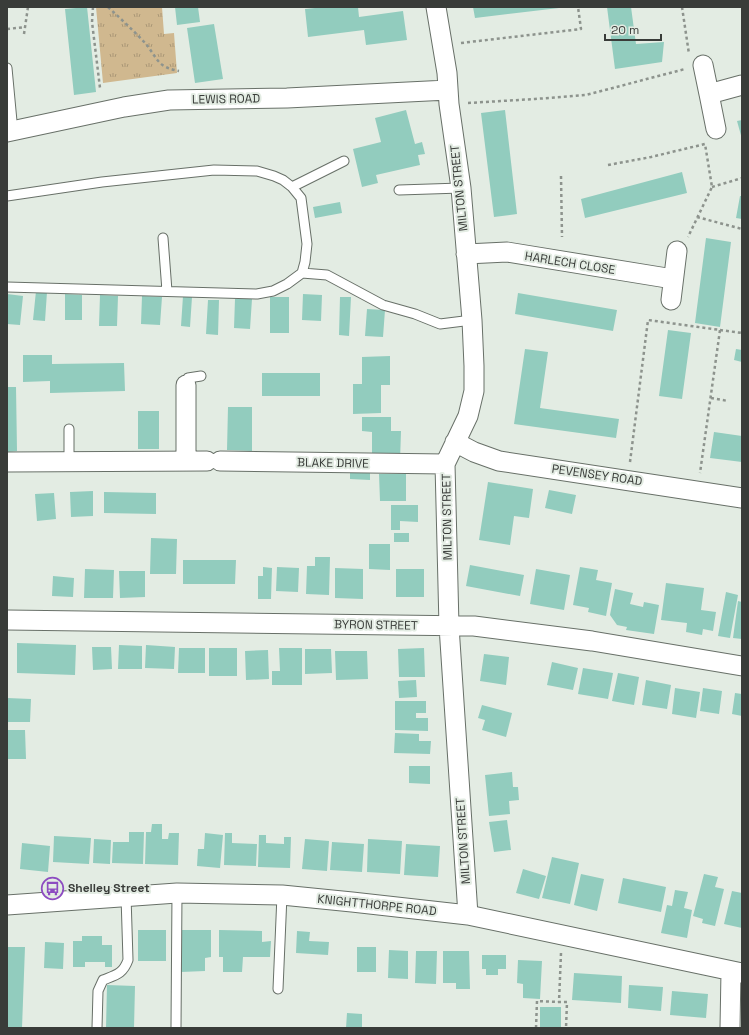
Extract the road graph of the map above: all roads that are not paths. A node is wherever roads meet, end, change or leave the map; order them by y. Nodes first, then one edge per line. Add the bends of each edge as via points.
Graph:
1 (436, 7) edge
2 (697, 66) road end
3 (7, 68) edge
4 (742, 85) edge
5 (709, 94) junction
6 (449, 97) junction
7 (716, 130) dead end
8 (10, 132) edge
9 (344, 161) dead end
10 (292, 187) junction
11 (461, 188) junction
12 (399, 190) dead end
13 (7, 196) edge
14 (163, 238) dead end
15 (677, 251) road end
16 (466, 254) junction
17 (302, 273) junction
18 (673, 279) junction
19 (7, 287) edge
20 (167, 291) junction
21 (671, 300) dead end
22 (472, 320) junction
23 (193, 380) dead end
24 (69, 429) dead end
25 (455, 442) junction
26 (186, 461) junction
27 (7, 462) edge
28 (69, 462) junction
29 (445, 464) junction
30 (742, 498) edge
31 (7, 620) edge
32 (449, 626) junction
33 (742, 666) edge
34 (177, 893) junction
35 (282, 895) junction
36 (126, 896) junction
37 (7, 905) edge
38 (468, 915) junction
39 (737, 972) edge
40 (278, 989) dead end
41 (97, 1028) edge
42 (176, 1028) edge
43 (730, 1028) edge

1 - 6 street, MILTON STREET
2 - 5 street
3 - 8 lane
4 - 5 street
5 - 7 street
6 - 8 street, LEWIS ROAD via 169,100 124,107
6 - 11 street, MILTON STREET
9 - 10 lane
10 - 13 lane via 283,180 257,171 214,170 102,182
10 - 17 lane via 301,198 304,213 307,244
11 - 12 lane
11 - 16 street, MILTON STREET
14 - 20 lane
15 - 18 street
16 - 18 street, HARLECH CLOSE via 507,252
16 - 22 street, MILTON STREET
17 - 20 lane via 273,291 256,294
17 - 22 lane via 328,275 383,305 440,324
18 - 21 street
19 - 20 lane
22 - 25 street, MILTON STREET via 474,390 468,416
23 - 26 street
24 - 28 lane
25 - 29 street, MILTON STREET
25 - 30 street, PEVENSEY ROAD via 500,461
26 - 28 street, BLAKE DRIVE
26 - 29 street, BLAKE DRIVE
27 - 28 street, BLAKE DRIVE
29 - 32 street, MILTON STREET
31 - 32 street, BYRON STREET
32 - 33 street, BYRON STREET via 474,626 592,641
32 - 38 street, MILTON STREET
34 - 35 street, KNIGHTTHORPE ROAD
34 - 36 street, KNIGHTTHORPE ROAD
34 - 42 lane
35 - 38 street, KNIGHTTHORPE ROAD
35 - 40 lane
36 - 37 street, KNIGHTTHORPE ROAD
36 - 41 lane via 128,960 125,969 103,980 98,991
38 - 39 street, KNIGHTTHORPE ROAD
39 - 43 street

